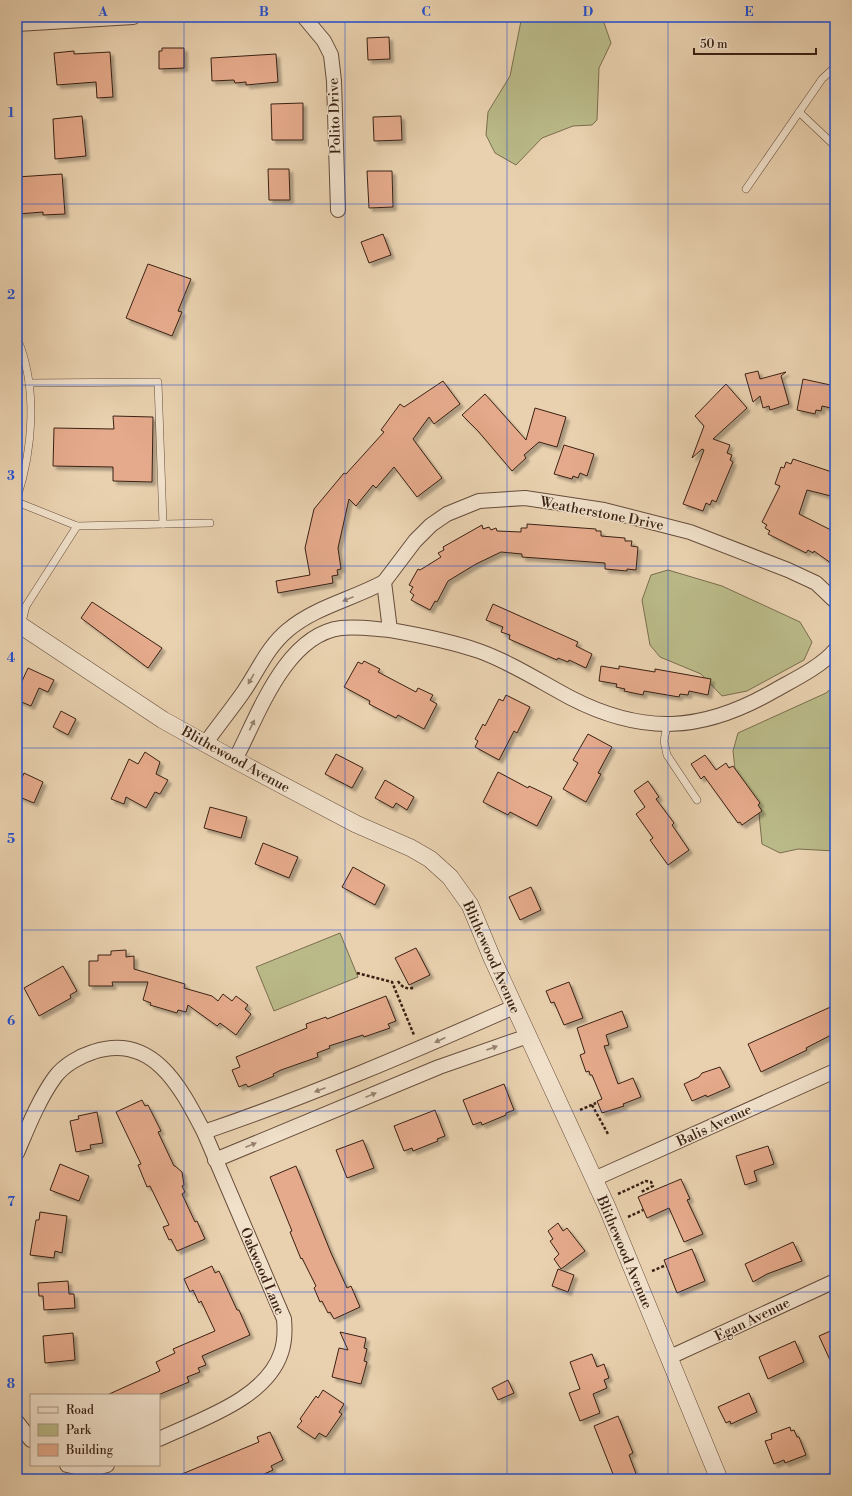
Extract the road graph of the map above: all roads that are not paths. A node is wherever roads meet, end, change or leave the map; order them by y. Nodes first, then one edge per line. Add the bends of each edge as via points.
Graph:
1 (133, 17) edge
2 (309, 22) edge
3 (17, 24) edge
4 (835, 67) edge
5 (799, 112) junction
6 (835, 146) edge
7 (746, 189) dead end
8 (338, 210) dead end
9 (17, 338) edge
10 (29, 383) junction
11 (17, 498) edge
12 (17, 502) edge
13 (210, 523) dead end
14 (163, 524) junction
15 (77, 526) junction
16 (384, 582) junction
17 (835, 601) edge
18 (18, 628) edge
19 (390, 630) junction
20 (835, 650) edge
21 (667, 725) junction
22 (205, 744) junction
23 (235, 760) junction
24 (697, 800) dead end
25 (514, 1007) junction
26 (528, 1036) junction
27 (835, 1071) edge
28 (204, 1132) junction
29 (17, 1153) edge
30 (215, 1160) junction
31 (594, 1179) junction
32 (835, 1281) edge
33 (670, 1357) junction
34 (17, 1422) edge
35 (30, 1439) edge
36 (160, 1440) edge
37 (71, 1466) edge
38 (103, 1466) edge
39 (719, 1479) edge

1 - 3 street
2 - 8 street, Polito Drive via 331,55
4 - 5 lane via 822,79
5 - 6 lane
5 - 7 lane
9 - 10 lane
10 - 11 lane via 27,451
10 - 14 lane via 158,382
12 - 15 lane
13 - 14 lane
14 - 15 lane
15 - 18 lane via 26,606
16 - 17 street, Weatherstone Drive via 415,541 447,514 479,501 525,498 604,510 690,532 816,583
16 - 19 street
16 -> 22 street, Weatherstone Drive via 327,607 288,630 261,662 242,694
18 - 22 street, Blithewood Avenue
19 - 21 street via 479,651 572,699 615,717 632,722
23 -> 19 street via 270,688 292,655 326,632 340,628
20 - 21 street via 822,662 793,680 734,711 707,720
21 - 24 lane via 664,741 667,755
22 - 23 street, Blithewood Avenue
23 - 25 street, Blithewood Avenue via 356,824 411,848 442,869 470,905
25 - 26 street, Blithewood Avenue
25 -> 28 street via 370,1070
30 -> 26 street via 439,1067
26 - 31 street, Blithewood Avenue
27 - 31 street, Balis Avenue
28 - 29 street, Oakwood Lane via 168,1073 157,1063 132,1049 119,1047 102,1049 79,1057 56,1076
28 - 30 street, Oakwood Lane
30 - 36 street, Oakwood Lane via 284,1319 285,1334 281,1352 266,1380 226,1408
31 - 33 street, Blithewood Avenue
32 - 33 street, Egan Avenue
33 - 39 street, Blithewood Avenue
34 - 35 street
37 - 38 street via 89,1470

